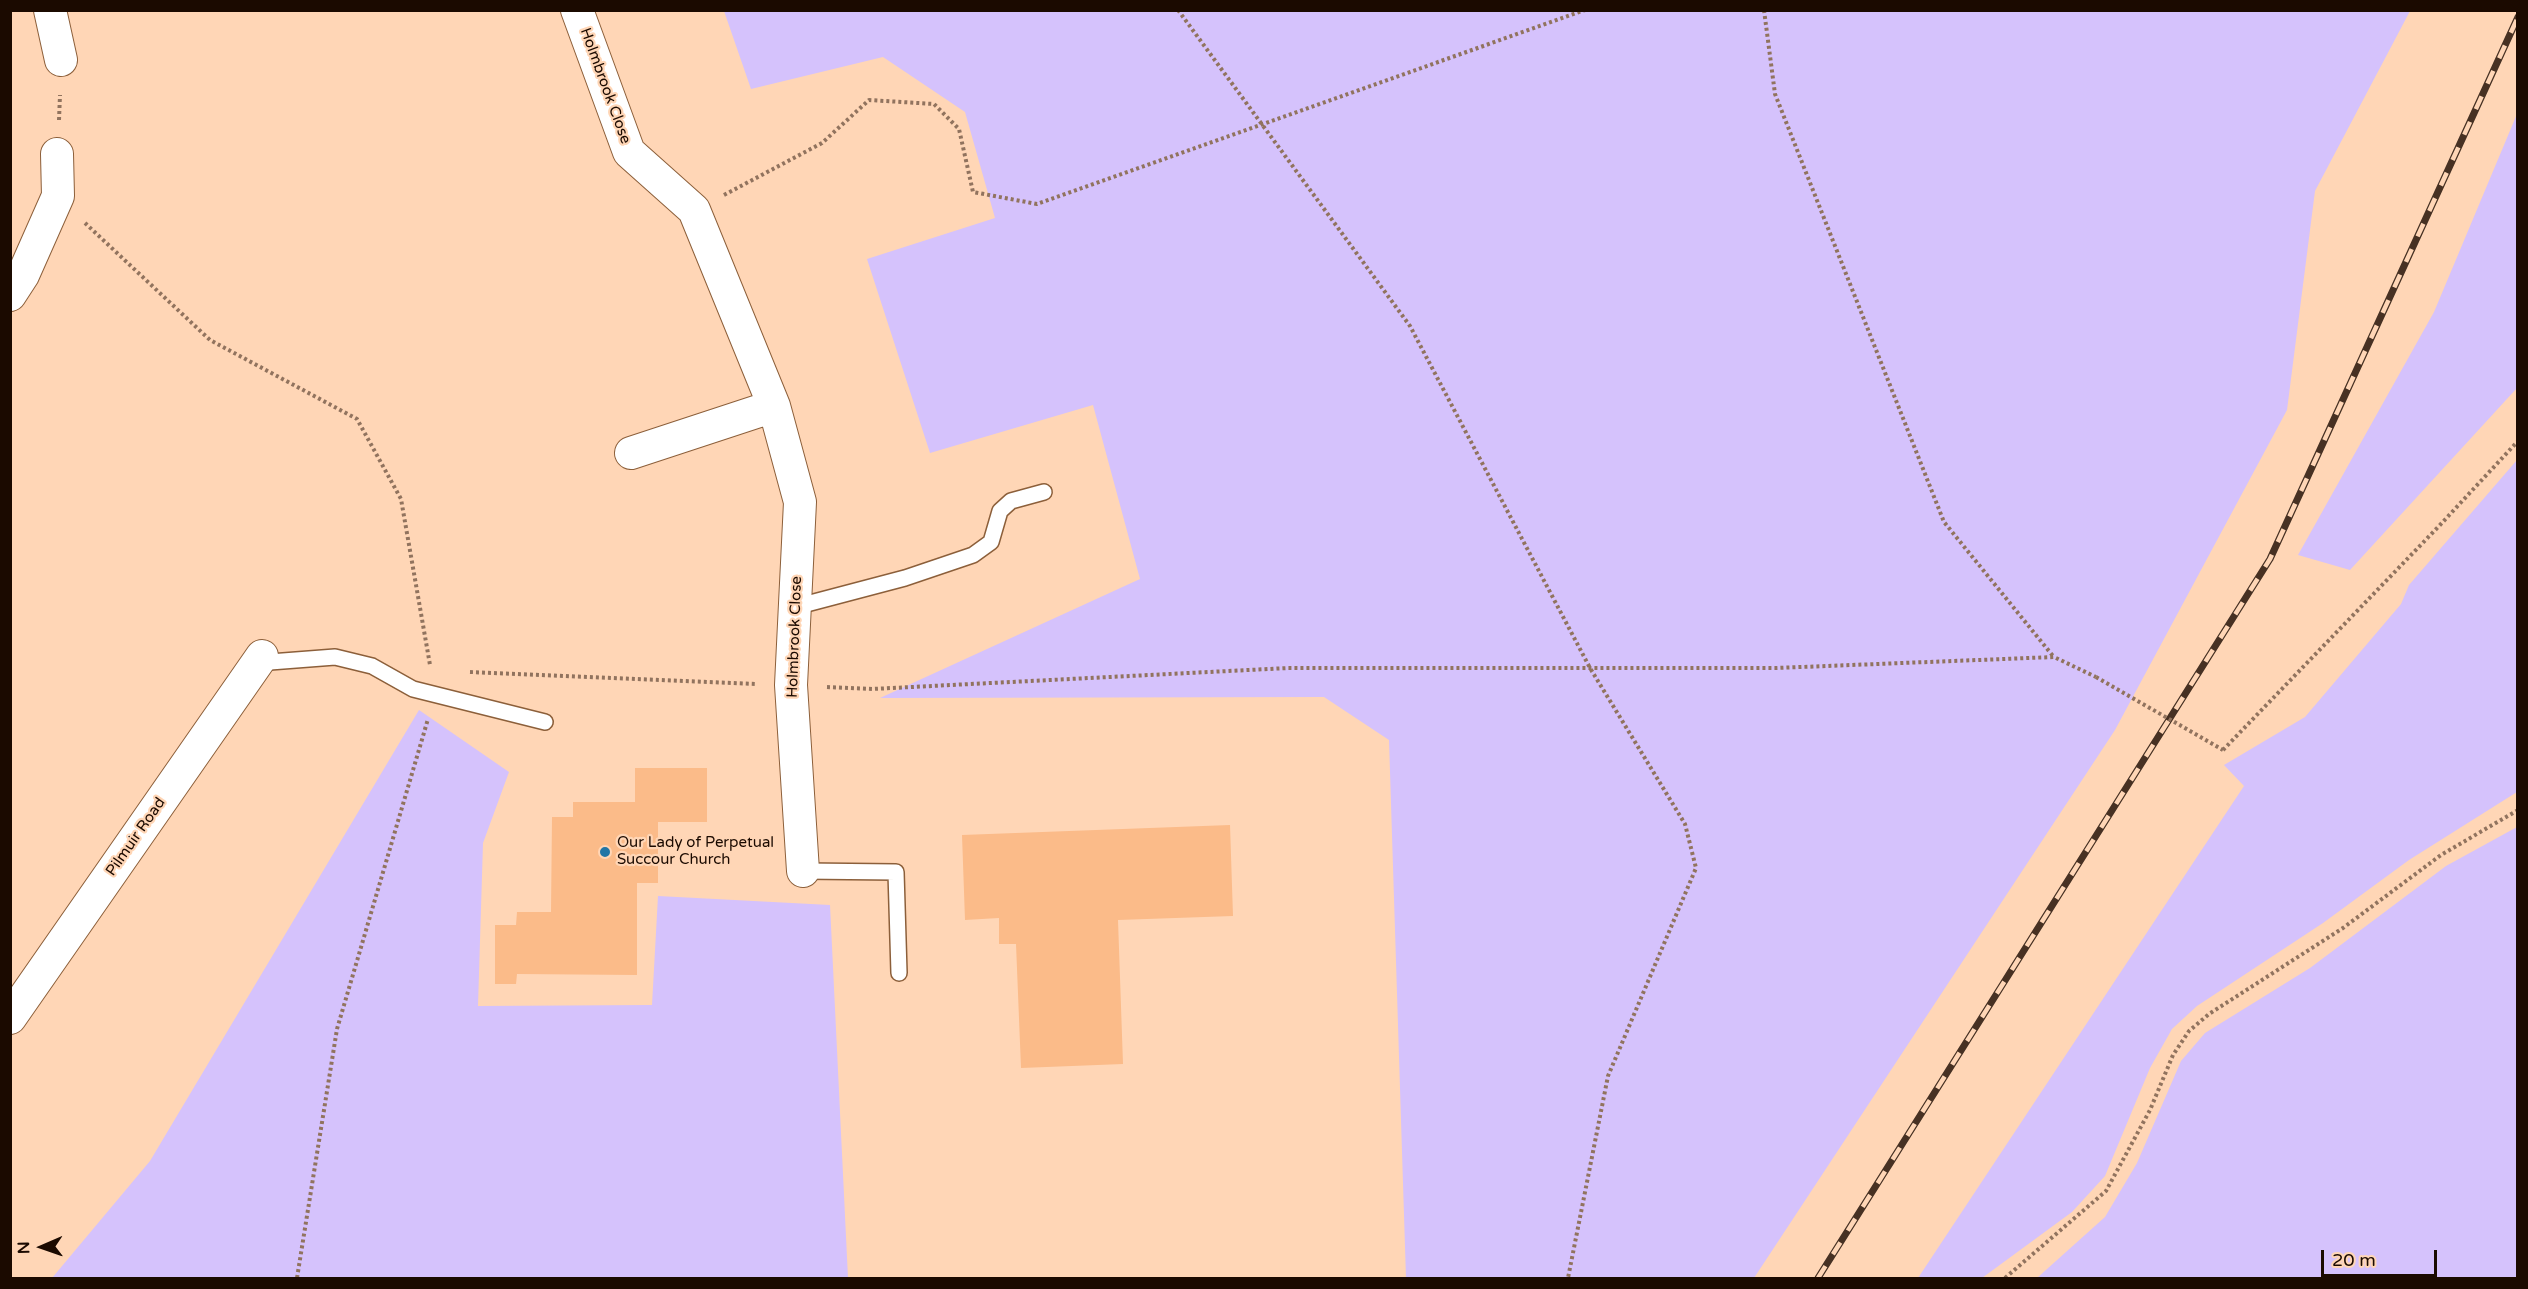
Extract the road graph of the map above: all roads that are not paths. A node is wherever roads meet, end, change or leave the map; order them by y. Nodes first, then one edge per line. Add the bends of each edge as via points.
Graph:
1 (50, 10) edge
2 (577, 10) edge
3 (61, 60) road end
4 (57, 154) road end
5 (10, 295) edge
6 (774, 406) junction
7 (632, 453) dead end
8 (1044, 492) dead end
9 (795, 607) junction
10 (259, 660) joint
11 (545, 722) dead end
12 (803, 871) joint
13 (899, 974) dead end
14 (10, 1018) edge

1 - 3 street
2 - 6 street, Holmbrook Close via 629,152 694,210
4 - 5 street via 57,196 24,275
6 - 7 street
6 - 9 street, Holmbrook Close via 800,502
8 - 9 lane via 1011,501 1000,511 991,542 973,555 905,578
9 - 12 street, Holmbrook Close via 791,685
10 - 11 lane via 335,657 372,666 413,689
10 - 14 street, Pilmuir Road
12 - 13 lane via 896,872

